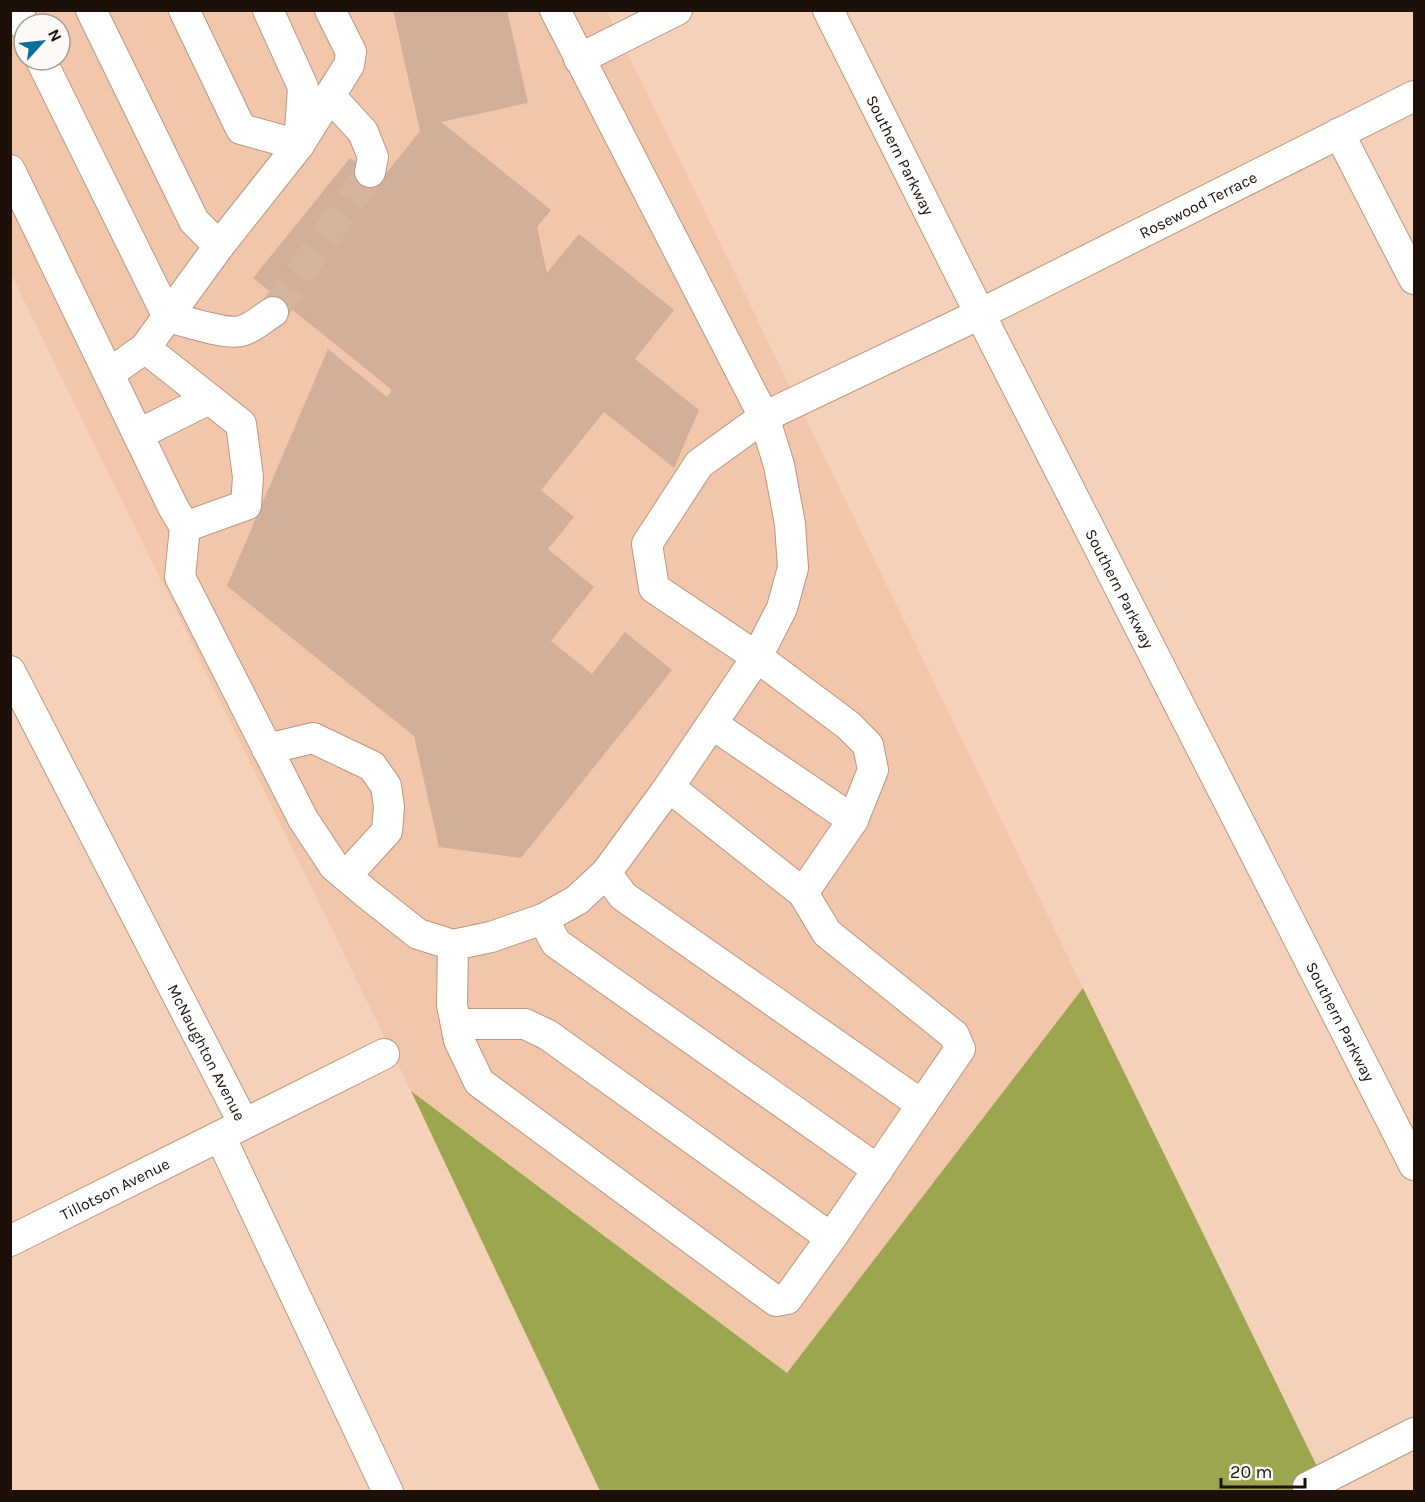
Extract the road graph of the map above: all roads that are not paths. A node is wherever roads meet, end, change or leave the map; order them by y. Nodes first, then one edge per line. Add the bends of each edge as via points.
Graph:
1 (91, 10) edge
2 (184, 10) edge
3 (268, 10) edge
4 (330, 10) edge
5 (555, 10) edge
6 (677, 10) edge
7 (828, 10) edge
8 (579, 59) junction
9 (47, 72) edge
10 (330, 96) junction
11 (1414, 96) edge
12 (1339, 133) junction
13 (300, 145) junction
14 (10, 170) edge
15 (370, 172) tunnel mouth
16 (219, 246) junction
17 (1414, 279) edge
18 (273, 312) tunnel mouth
19 (980, 314) junction
20 (168, 317) junction
21 (145, 348) junction
22 (110, 373) junction
23 (209, 399) junction
24 (764, 417) junction
25 (139, 434) junction
26 (185, 527) junction
27 (758, 657) junction
28 (10, 671) edge
29 (712, 724) junction
30 (267, 749) junction
31 (669, 787) junction
32 (853, 820) junction
33 (606, 873) junction
34 (346, 876) junction
35 (803, 893) junction
36 (543, 919) junction
37 (453, 945) junction
38 (456, 1024) junction
39 (384, 1054) dead end
40 (922, 1105) junction
41 (232, 1130) junction
42 (1414, 1165) edge
43 (878, 1170) junction
44 (831, 1238) junction
45 (10, 1241) edge
46 (1414, 1433) edge
47 (1308, 1487) dead end
48 (388, 1491) edge

1 - 16 street via 194,221
2 - 13 street via 241,129
3 - 13 street via 303,87
4 - 10 street via 351,52
5 - 8 street
6 - 8 street
7 - 19 street, Southern Parkway
8 - 24 street
9 - 20 street
10 - 13 street
10 - 15 street via 363,132 373,156
11 - 12 street, Rosewood Terrace
12 - 17 street
12 - 19 street, Rosewood Terrace
13 - 16 street
14 - 22 street
16 - 20 street
18 - 20 street via 239,332
19 - 24 street, Rosewood Terrace
19 - 42 street, Southern Parkway
20 - 21 street
21 - 22 street
21 - 23 street
22 - 25 street
23 - 25 street
23 - 26 street via 241,424 248,477 246,505
24 - 27 street via 779,465 793,568 782,609
24 - 27 street, Rosewood Terrace via 699,464 647,544 654,588
25 - 26 street
26 - 30 street via 180,577
27 - 29 street
27 - 32 street, Rosewood Terrace via 848,725 868,745 873,770
28 - 41 street, McNaughton Avenue
29 - 31 street
29 - 32 street
30 - 34 street via 303,819 334,866
30 - 34 street via 312,738 372,766 386,786 387,831
31 - 33 street
31 - 35 street
32 - 35 street, Rosewood Terrace
33 - 36 street via 577,900
33 - 40 street via 622,896
34 - 37 street via 418,934
35 - 40 street via 827,933 954,1035 960,1049
36 - 37 street
36 - 43 street via 556,943
37 - 38 street via 452,1005
38 - 44 street via 525,1024 548,1035
38 - 44 street via 459,1040 479,1082 777,1301 787,1299
39 - 41 street, Tillotson Avenue
40 - 43 street
41 - 45 street, Tillotson Avenue
41 - 48 street, McNaughton Avenue
43 - 44 street
46 - 47 street

